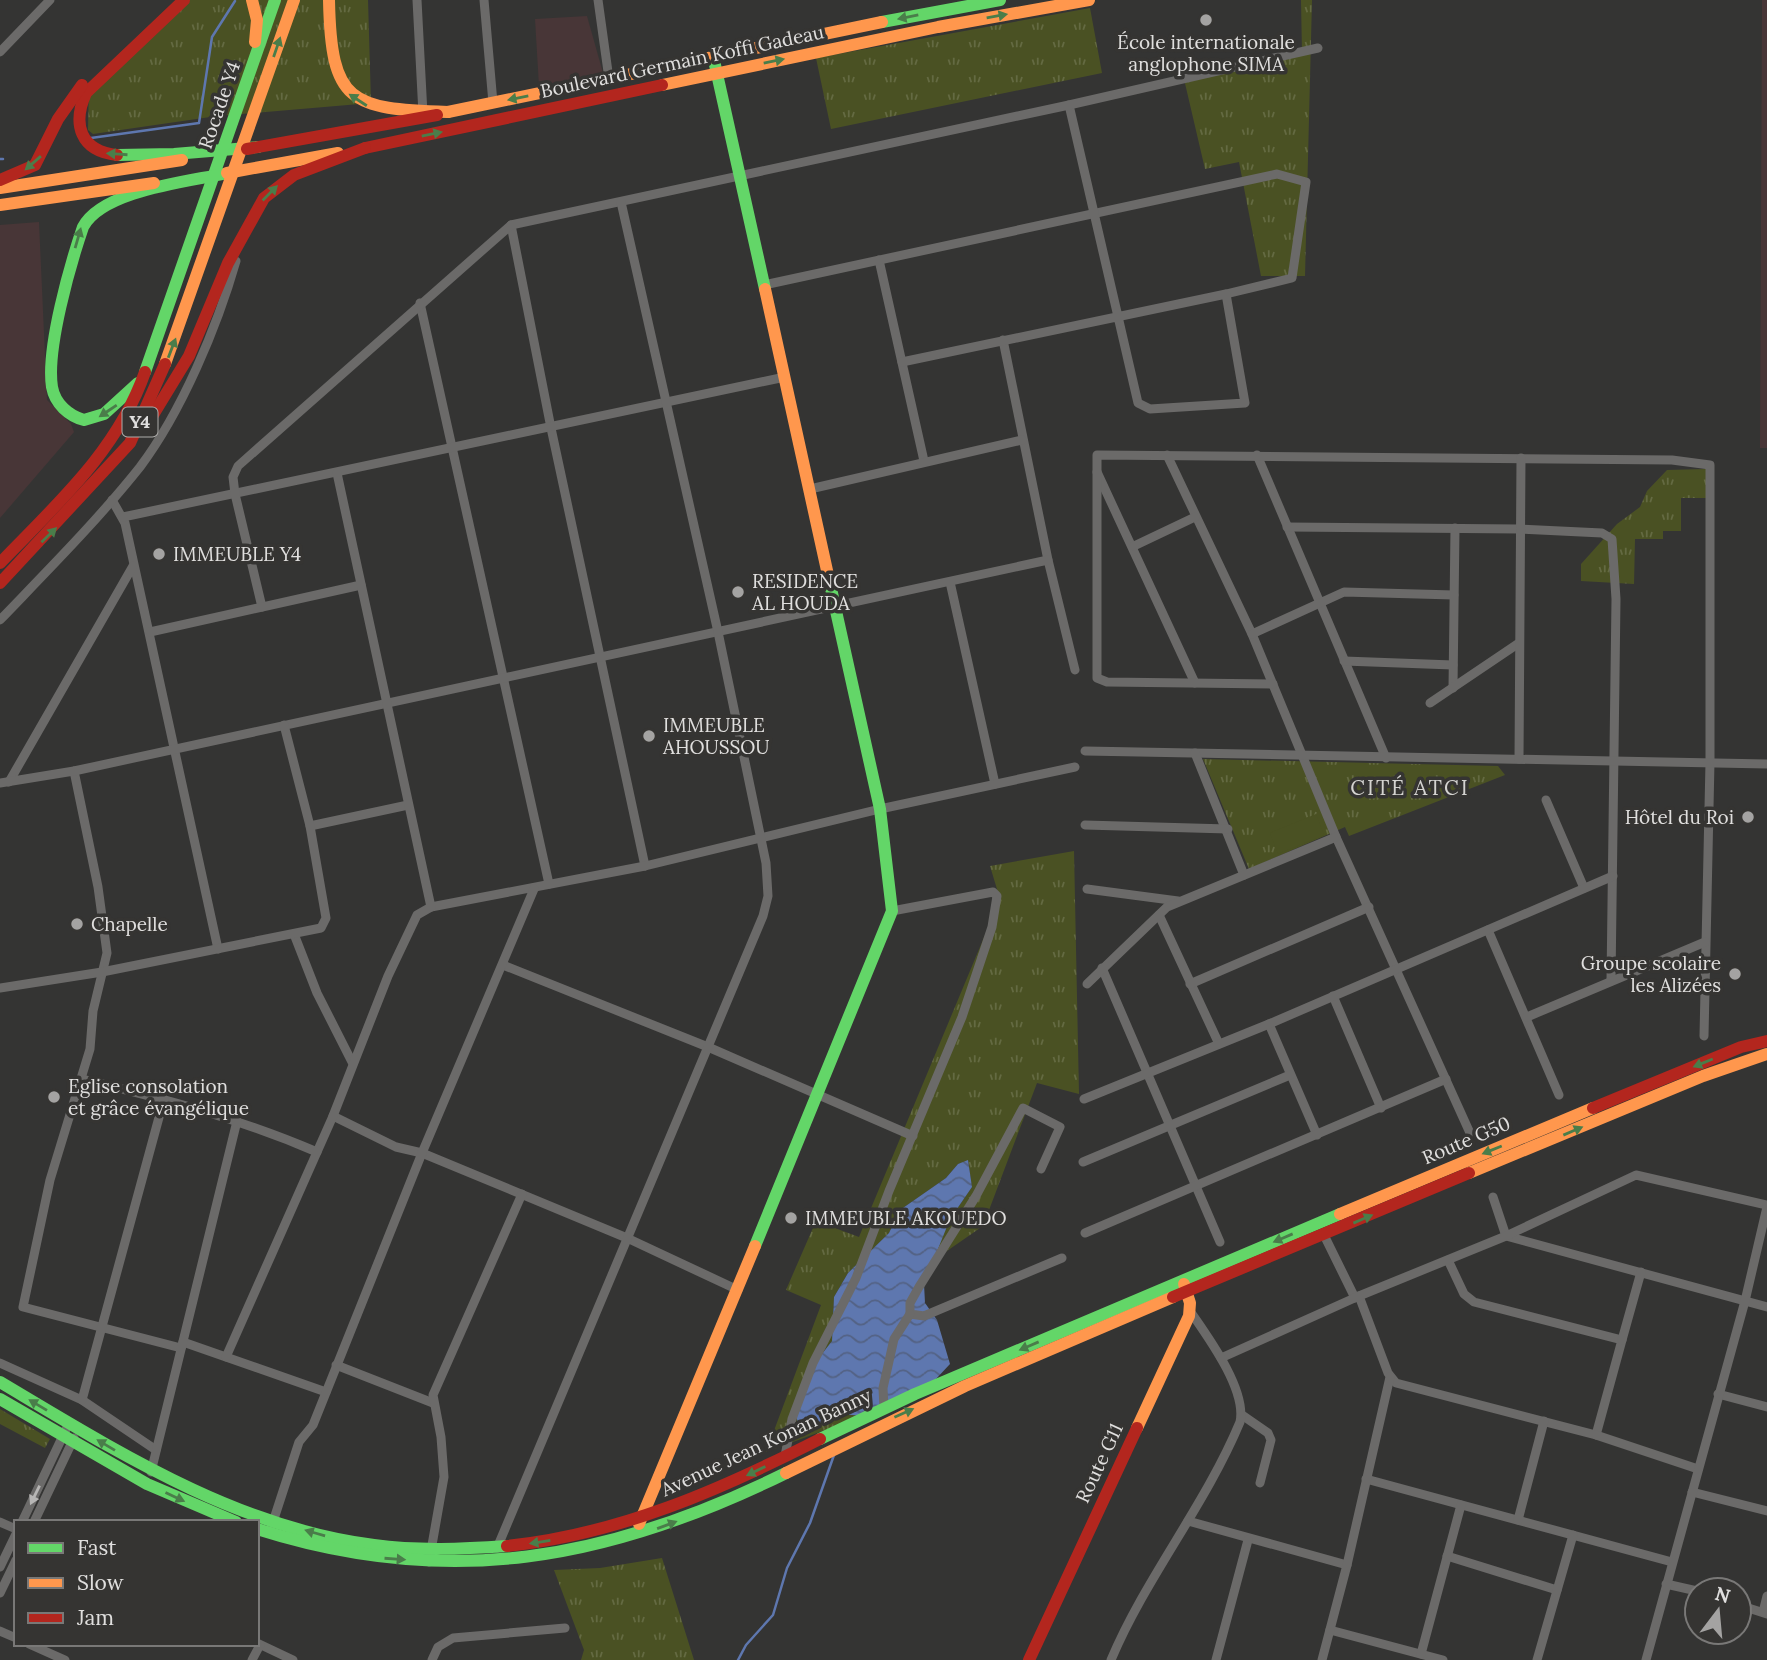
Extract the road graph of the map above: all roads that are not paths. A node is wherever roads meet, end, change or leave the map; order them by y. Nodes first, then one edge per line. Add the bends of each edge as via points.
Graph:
1 (50, 0) edge
2 (169, 0) edge
3 (184, 0) edge
4 (252, 0) edge
5 (275, 0) edge
6 (294, 0) edge
7 (329, 0) edge
8 (418, 0) edge
9 (484, 0) edge
10 (598, 0) edge
11 (999, 0) edge
12 (1089, 0) edge
13 (1318, 48) dead end
14 (0, 52) edge
15 (713, 56) junction
16 (717, 72) junction
17 (251, 73) junction
18 (609, 79) junction
19 (493, 103) junction
20 (1069, 105) junction
21 (423, 115) junction
22 (258, 147) junction
23 (365, 148) junction
24 (225, 173) junction
25 (740, 176) junction
26 (0, 180) edge
27 (0, 188) edge
28 (621, 202) junction
29 (0, 205) edge
30 (1096, 213) junction
31 (511, 225) junction
32 (244, 232) junction
33 (879, 260) junction
34 (764, 285) junction
35 (1226, 294) junction
36 (420, 303) junction
37 (1120, 314) junction
38 (1003, 340) junction
39 (152, 360) junction
40 (902, 362) junction
41 (785, 377) junction
42 (667, 402) junction
43 (551, 428) junction
44 (1022, 440) junction
45 (130, 443) junction
46 (453, 449) junction
47 (1167, 455) junction
48 (1257, 455) junction
49 (1521, 458) junction
50 (924, 461) junction
51 (1095, 469) junction
52 (337, 473) junction
53 (810, 489) junction
54 (235, 494) junction
55 (111, 500) junction
56 (123, 517) junction
57 (1195, 517) junction
58 (1287, 527) junction
59 (1455, 528) junction
60 (1519, 529) junction
61 (1134, 546) junction
62 (1048, 560) junction
63 (0, 563) edge
64 (133, 566) junction
65 (950, 582) junction
66 (0, 583) edge
67 (361, 584) junction
68 (1454, 595) junction
69 (1319, 601) junction
70 (834, 606) junction
71 (262, 607) junction
72 (0, 620) edge
73 (150, 632) junction
74 (718, 632) junction
75 (1252, 634) junction
76 (1519, 643) junction
77 (602, 657) junction
78 (1344, 661) junction
79 (1453, 665) junction
80 (1075, 670) dead end
81 (503, 677) junction
82 (1195, 683) junction
83 (1273, 684) junction
84 (1453, 688) junction
85 (387, 702) junction
86 (1430, 704) dead end
87 (284, 725) junction
88 (174, 748) junction
89 (1086, 751) dead end
90 (1195, 753) junction
91 (1303, 755) junction
92 (1385, 758) junction
93 (1519, 759) junction
94 (1614, 761) junction
95 (1710, 762) junction
96 (1767, 764) edge
97 (1075, 767) dead end
98 (74, 771) junction
99 (5, 782) edge
100 (995, 784) junction
101 (1546, 800) dead end
102 (408, 805) junction
103 (880, 809) junction
104 (1085, 825) dead end
105 (310, 826) junction
106 (1228, 829) junction
107 (760, 837) junction
108 (1336, 837) junction
109 (645, 866) junction
110 (1244, 875) junction
111 (1613, 876) junction
112 (549, 884) junction
113 (1584, 888) junction
114 (534, 889) junction
115 (1087, 889) dead end
116 (1178, 901) junction
117 (1369, 906) junction
118 (431, 907) junction
119 (892, 911) junction
120 (1159, 915) junction
121 (1488, 930) junction
122 (294, 934) junction
123 (1705, 942) junction
124 (218, 949) junction
125 (503, 965) junction
126 (1101, 968) junction
127 (1397, 968) junction
128 (103, 972) junction
129 (1611, 981) junction
130 (1087, 984) dead end
131 (1190, 984) junction
132 (0, 988) edge
133 (1333, 996) junction
134 (1527, 1017) junction
135 (1269, 1024) junction
136 (1704, 1036) dead end
137 (1767, 1041) edge
138 (1219, 1044) junction
139 (708, 1047) junction
140 (1767, 1054) edge
141 (352, 1062) junction
142 (1148, 1072) junction
143 (1290, 1075) junction
144 (1446, 1079) junction
145 (81, 1080) junction
146 (1559, 1095) dead end
147 (819, 1096) junction
148 (164, 1099) junction
149 (1084, 1099) dead end
150 (1381, 1108) junction
151 (333, 1116) junction
152 (237, 1121) junction
153 (1170, 1126) junction
154 (1470, 1133) dead end
155 (1317, 1135) junction
156 (913, 1136) junction
157 (317, 1152) junction
158 (422, 1153) junction
159 (1083, 1162) dead end
160 (1041, 1169) dead end
161 (1196, 1186) junction
162 (523, 1194) junction
163 (1493, 1197) dead end
164 (1767, 1206) edge
165 (1085, 1233) dead end
166 (1324, 1235) junction
167 (1506, 1236) junction
168 (627, 1238) junction
169 (1220, 1242) dead end
170 (1062, 1258) dead end
171 (1448, 1260) junction
172 (1641, 1272) junction
173 (1184, 1286) junction
174 (738, 1290) junction
175 (1357, 1297) junction
176 (1745, 1301) junction
177 (1767, 1307) edge
178 (1191, 1311) junction
179 (910, 1314) junction
180 (102, 1329) junction
181 (1622, 1340) junction
182 (182, 1345) junction
183 (226, 1357) junction
184 (1221, 1358) junction
185 (0, 1363) edge
186 (336, 1365) junction
187 (1390, 1377) junction
188 (0, 1382) edge
189 (326, 1392) junction
190 (1718, 1394) junction
191 (0, 1399) edge
192 (82, 1400) junction
193 (433, 1404) junction
194 (1767, 1407) edge
195 (884, 1408) junction
196 (1242, 1415) junction
197 (1544, 1421) junction
198 (72, 1431) junction
199 (1596, 1435) junction
200 (840, 1436) junction
201 (156, 1450) junction
202 (785, 1456) junction
203 (1698, 1469) junction
204 (151, 1472) junction
205 (1366, 1479) junction
206 (1260, 1483) dead end
207 (1692, 1492) junction
208 (1461, 1505) junction
209 (1767, 1511) edge
210 (639, 1519) junction
211 (23, 1520) edge
212 (35, 1520) edge
213 (231, 1520) edge
214 (250, 1520) edge
215 (1518, 1520) junction
216 (1188, 1521) junction
217 (266, 1528) edge
218 (641, 1534) junction
219 (1573, 1535) junction
220 (14, 1536) edge
221 (1248, 1540) junction
222 (497, 1548) junction
223 (430, 1556) junction
224 (1447, 1556) junction
225 (1672, 1562) junction
226 (14, 1564) edge
227 (1347, 1565) junction
228 (0, 1567) edge
229 (1666, 1584) junction
230 (1683, 1588) edge
231 (1557, 1590) junction
232 (0, 1593) edge
233 (1767, 1596) edge
234 (1765, 1613) edge
235 (565, 1628) dead end
236 (1330, 1630) junction
237 (259, 1644) edge
238 (34, 1646) edge
239 (1421, 1654) junction
240 (65, 1660) edge
241 (293, 1660) edge
242 (432, 1660) edge
243 (1029, 1660) edge
244 (1111, 1660) edge
245 (1216, 1660) edge
246 (1322, 1660) edge
247 (1443, 1660) edge
248 (1537, 1660) edge
249 (1646, 1660) edge

1 - 14 street
2 -> 26 main road via 83,84 58,119 35,165
22 -> 3 main road via 123,156 93,149 83,138 78,110 86,93
4 - 17 main road via 257,20
5 - 17 main road, Rocade Y4 / Y4
45 -> 6 main road, Rocade Y4 / Y4 via 154,395
21 -> 7 main road via 368,106 342,87 330,56
8 - 21 street
9 - 19 street
10 - 18 street
11 -> 15 main road, Boulevard Germain Koffi Gadeau
16 -> 12 main road, Boulevard Germain Koffi Gadeau
13 - 20 street
15 - 16 main road
15 - 18 main road, Boulevard Germain Koffi Gadeau
23 -> 16 main road, Boulevard Germain Koffi Gadeau
16 - 25 main road
17 - 39 main road, Rocade Y4 / Y4
18 -> 19 main road, Boulevard Germain Koffi Gadeau
19 - 21 main road, Boulevard Germain Koffi Gadeau
20 - 25 street
20 - 30 street
21 - 22 main road
22 - 27 main road
23 - 24 main road, Boulevard Germain Koffi Gadeau
32 -> 23 main road via 254,212 277,186
24 - 29 main road
39 -> 24 main road via 116,407 98,418 80,420 56,399 51,376 81,226 96,211 121,200
25 - 28 street
25 - 34 main road
28 - 31 street
28 - 42 street
30 - 33 street
30 - 35 street via 1276,174 1306,182 1292,278
30 - 37 street
31 - 36 street
31 - 43 street
32 - 45 main road via 189,356 166,398
32 - 55 street via 223,306 199,362 146,457
33 - 34 street
33 - 40 street
34 - 41 main road
35 - 37 street
35 - 37 street via 1245,403 1142,406 1135,396
36 - 46 street
36 - 54 street via 238,466 233,477
37 - 38 street
38 - 40 street
38 - 44 street
39 - 63 main road, Y4 via 105,451
40 - 50 street
41 - 42 street
41 - 53 main road
42 - 43 street
42 - 74 street
43 - 46 street
43 - 77 street
44 - 50 street
44 - 62 street
66 -> 45 main road, Y4 via 89,494
46 - 52 street
46 - 81 street
47 - 48 street
47 - 51 street via 1101,453
47 - 57 street
48 - 49 street
48 - 58 street
49 - 60 street
49 - 95 street via 1672,460 1710,465
50 - 53 street
51 - 61 street
51 - 82 street via 1097,678
52 - 54 street
52 - 67 street
53 - 70 main road
54 - 56 street
54 - 71 street
55 - 56 street
55 - 72 street
56 - 64 street
57 - 61 street
57 - 75 street
58 - 59 street
58 - 69 street
59 - 60 street
59 - 68 street
60 - 76 street
60 - 94 street via 1602,533 1612,539
61 - 82 street
62 - 65 street
62 - 80 street
64 - 73 street
64 - 99 street
65 - 70 street
65 - 100 street
67 - 71 street
67 - 85 street
68 - 69 street via 1350,592
68 - 79 street
69 - 75 street
69 - 78 street
70 - 74 street
70 - 103 main road
71 - 73 street
73 - 88 street
74 - 77 street
74 - 107 street
75 - 83 street
76 - 84 street
76 - 93 street
77 - 81 street
77 - 109 street
78 - 79 street
78 - 92 street
79 - 84 street
81 - 85 street
81 - 112 street
82 - 83 street
83 - 91 street
84 - 86 street
85 - 87 street
85 - 102 street
87 - 88 street
87 - 105 street
88 - 98 street
88 - 124 street
89 - 90 street
90 - 91 street
90 - 106 street
91 - 92 street
91 - 108 street
92 - 93 street
93 - 94 street
94 - 95 street
94 - 111 street
95 - 96 street
95 - 123 street
97 - 100 street
98 - 99 street
98 - 128 street via 100,898 107,953
100 - 103 street
101 - 113 street
102 - 105 street
102 - 118 street
103 - 107 street
103 - 119 main road
104 - 106 street
105 - 122 street via 326,918 321,928
106 - 110 street
107 - 109 street
107 - 139 street via 768,876 766,905
108 - 110 street
108 - 117 street
109 - 112 street
110 - 116 street
111 - 113 street
111 - 129 street
112 - 114 street
113 - 121 street
114 - 118 street
114 - 125 street
115 - 116 street
116 - 120 street
117 - 127 street
117 - 131 street
118 - 141 street via 417,915
119 - 147 main road
119 - 156 street via 993,892 997,896 992,927 962,1017
120 - 126 street
120 - 131 street
121 - 127 street
121 - 134 street
122 - 124 street
122 - 141 street
123 - 129 street
123 - 136 street
124 - 128 street
125 - 139 street
125 - 158 street
126 - 130 street
126 - 142 street
127 - 133 street
127 - 144 street
128 - 132 street
128 - 145 street
129 - 134 street
131 - 138 street
133 - 135 street
133 - 150 street
134 - 146 street
135 - 138 street
135 - 143 street
137 -> 173 main road, Route G50 via 1741,1047
138 - 142 street
139 - 147 street
139 - 168 street
166 -> 140 main road, Route G50 via 1692,1080
141 - 151 street
142 - 149 street
142 - 153 street
143 - 153 street
143 - 155 street
144 - 150 street
144 - 154 street
145 - 148 street
145 - 180 street via 50,1180 23,1307
147 - 156 street
147 - 174 main road
148 - 152 street
148 - 180 street
150 - 155 street
151 - 157 street
151 - 158 street via 396,1147
152 - 157 street
152 - 182 street
153 - 159 street
153 - 161 street
155 - 161 street
156 - 202 street via 856,1278 813,1363 792,1419
157 - 183 street
158 - 162 street
158 - 186 street
160 - 179 street via 1060,1127 1023,1108 910,1303
161 - 165 street
161 - 169 street
162 - 168 street
162 - 193 street via 443,1369
163 - 167 street
164 - 167 street via 1636,1175
164 - 176 street
166 - 173 main road, Route G50
166 - 175 street
167 - 171 street
167 - 172 street
168 - 174 street
168 - 222 street
170 - 179 street via 924,1316
171 - 175 street
171 - 181 street via 1464,1294 1474,1302
172 - 176 street
172 - 181 street
173 - 178 main road
173 -> 195 main road, Avenue Jean Konan Banny
200 -> 173 main road, Avenue Jean Konan Banny
174 - 210 main road
175 - 184 street
175 - 187 street
176 - 177 street
176 - 190 street
178 - 184 street
178 - 243 main road, Route G11
179 - 195 street via 894,1339 885,1376
180 - 182 street
180 - 192 street
181 - 199 street
182 - 183 street
182 - 201 street
183 - 189 street
184 - 196 street
185 - 192 street
186 - 189 street
186 - 193 street
187 - 197 street via 1401,1385
187 - 205 street
198 -> 188 main road
189 - 217 street via 313,1426 299,1442
190 - 194 street
190 - 203 street
191 - 198 main road
192 - 201 street
193 - 223 street via 444,1477
195 - 200 main road, Avenue Jean Konan Banny via 855,1421
196 - 206 street via 1271,1440
196 - 216 street
197 - 199 street
197 - 215 street
204 -> 198 main road, Avenue Jean Konan Banny
198 -> 211 street
198 - 212 street
198 -> 213 main road via 148,1484
199 - 203 street
200 - 202 main road, Avenue Jean Konan Banny
218 -> 200 main road, Avenue Jean Konan Banny via 701,1512 828,1450
201 - 204 street
202 -> 210 main road, Avenue Jean Konan Banny via 727,1485
203 - 207 street
204 - 214 main road, Avenue Jean Konan Banny
205 - 208 street
205 - 227 street
207 - 209 street
207 - 225 street
208 - 215 street
208 - 224 street
210 - 218 main road
210 -> 222 main road, Avenue Jean Konan Banny via 540,1543
215 - 219 street
216 - 221 street
216 - 244 street via 1137,1605
217 - 223 main road, Avenue Jean Konan Banny via 320,1548 378,1558
218 - 223 main road, Avenue Jean Konan Banny via 544,1556 488,1562
219 - 225 street
219 - 231 street
220 - 228 street
221 - 227 street
221 - 245 street
222 - 223 main road, Avenue Jean Konan Banny
224 - 231 street
224 - 239 street
225 - 229 street
226 - 232 street
227 - 236 street
229 - 230 street
229 - 249 street
231 - 248 street
233 - 234 street
235 - 242 street via 453,1637 438,1647
236 - 239 street
236 - 246 street
237 - 241 street
238 - 240 street
239 - 247 street

